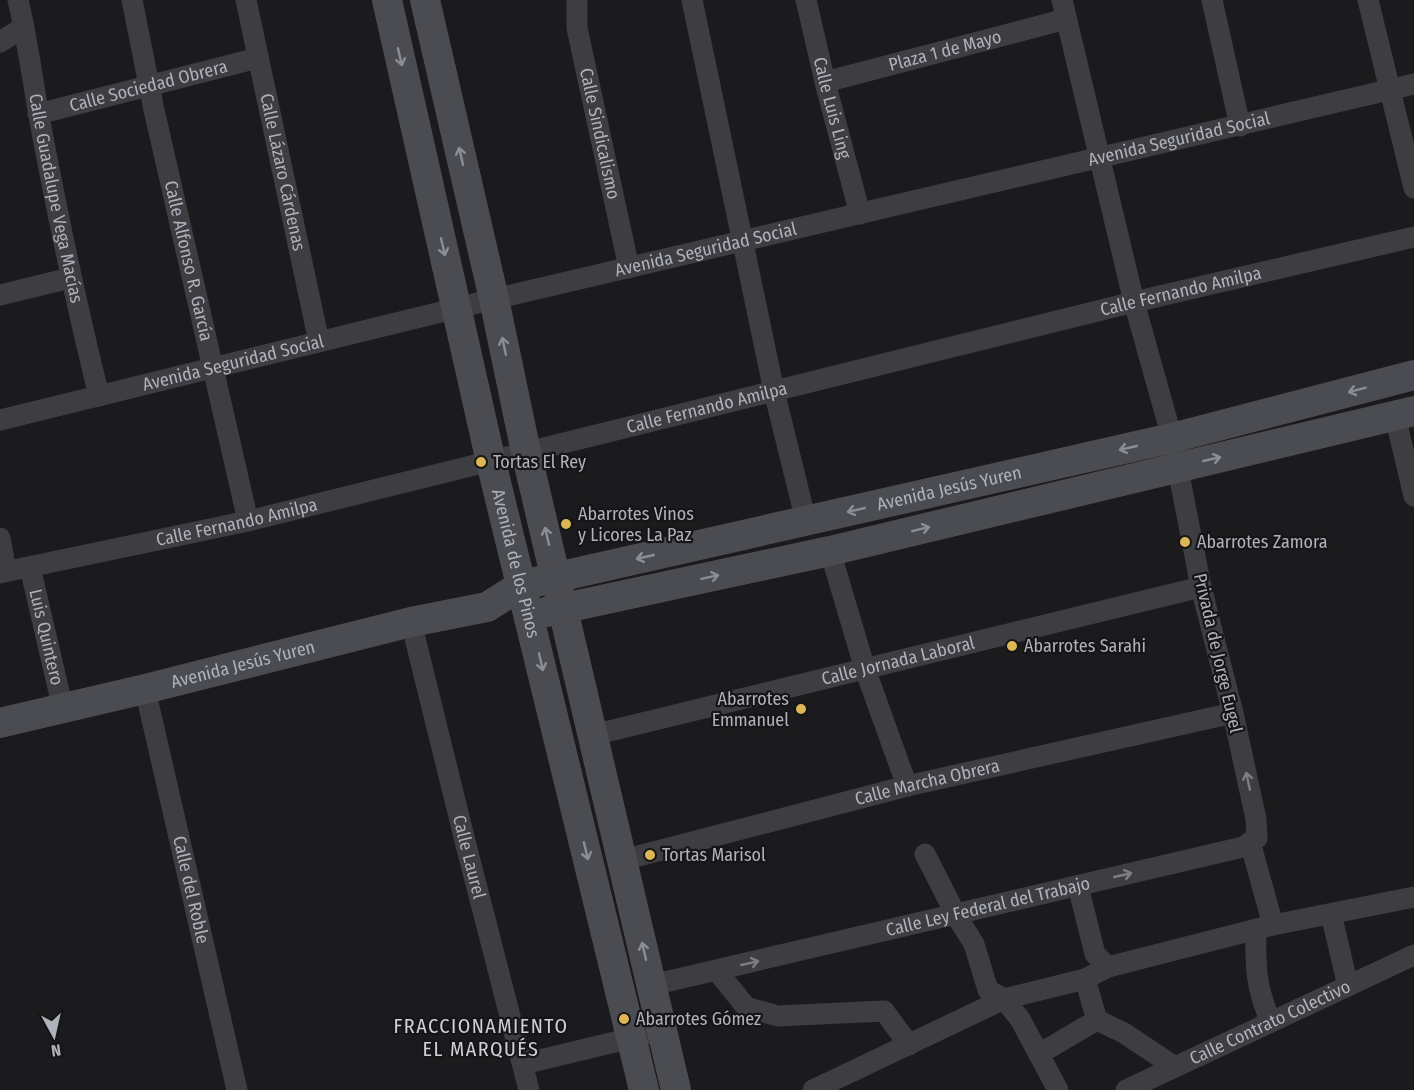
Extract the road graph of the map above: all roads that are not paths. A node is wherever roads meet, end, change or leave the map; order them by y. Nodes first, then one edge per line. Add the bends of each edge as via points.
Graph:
1 (18, 0) edge
2 (132, 0) edge
3 (246, 0) edge
4 (387, 0) edge
5 (425, 0) edge
6 (577, 0) edge
7 (692, 0) edge
8 (806, 0) edge
9 (1212, 0) edge
10 (1368, 0) edge
11 (1064, 10) edge
12 (24, 27) junction
13 (0, 42) edge
14 (258, 58) junction
15 (825, 82) junction
16 (1414, 84) edge
17 (150, 85) junction
18 (1390, 90) junction
19 (38, 114) junction
20 (1240, 126) junction
21 (1099, 158) junction
22 (1414, 188) edge
23 (860, 214) junction
24 (1414, 237) edge
25 (742, 242) junction
26 (629, 268) junction
27 (70, 278) junction
28 (0, 295) edge
29 (494, 299) junction
30 (1134, 302) junction
31 (457, 309) junction
32 (319, 342) junction
33 (213, 368) junction
34 (1414, 375) edge
35 (774, 391) junction
36 (99, 396) junction
37 (1405, 414) edge
38 (0, 420) edge
39 (1172, 438) junction
40 (526, 452) junction
41 (491, 462) junction
42 (1178, 467) junction
43 (1414, 496) edge
44 (248, 521) junction
45 (806, 521) junction
46 (0, 538) edge
47 (830, 551) junction
48 (30, 567) junction
49 (3, 572) edge
50 (556, 577) junction
51 (522, 585) junction
52 (1201, 587) junction
53 (487, 607) junction
54 (564, 609) junction
55 (530, 615) junction
56 (411, 622) junction
57 (865, 669) junction
58 (146, 689) junction
59 (63, 709) junction
60 (1233, 713) junction
61 (0, 723) edge
62 (593, 735) junction
63 (908, 786) junction
64 (1253, 840) junction
65 (925, 854) dead end
66 (622, 860) junction
67 (1078, 886) junction
68 (1414, 897) edge
69 (1331, 914) junction
70 (956, 915) junction
71 (1265, 927) junction
72 (1414, 955) edge
73 (1108, 967) junction
74 (717, 971) junction
75 (1085, 979) junction
76 (652, 985) junction
77 (1348, 986) junction
78 (1004, 999) junction
79 (1097, 1020) junction
80 (1271, 1022) junction
81 (662, 1031) junction
82 (632, 1038) junction
83 (909, 1045) junction
84 (1039, 1054) junction
85 (523, 1064) junction
86 (1174, 1067) junction
87 (237, 1090) edge
88 (529, 1090) edge
89 (644, 1090) edge
90 (676, 1090) edge
91 (813, 1090) edge
92 (1058, 1090) edge
93 (1126, 1090) edge

1 - 12 street, Calle Guadalupe Vega Macías
2 - 17 street, Calle Alfonso R. García
3 - 14 street, Calle Lázaro Cárdenas
4 -> 31 street, Avenida de los Pinos
29 -> 5 street, Avenida de los Pinos
6 - 26 street, Calle Sindicalismo via 577,28
7 - 25 street
8 - 15 street, Calle Luis Ling
9 - 20 street
10 - 18 street
11 - 15 street, Plaza 1 de Mayo
11 - 21 street, Privada de Jorge Eugel
12 - 13 street
12 - 19 street, Calle Guadalupe Vega Macías
14 - 17 street, Calle Sociedad Obrera
14 - 32 street, Calle Lázaro Cárdenas
15 - 23 street, Calle Luis Ling
16 - 18 street, Avenida Seguridad Social
17 - 19 street, Calle Sociedad Obrera
17 - 33 street, Calle Alfonso R. García
18 - 20 street, Avenida Seguridad Social
18 - 22 street
19 - 27 street, Calle Guadalupe Vega Macías
20 - 21 street, Avenida Seguridad Social
21 - 23 street, Avenida Seguridad Social
21 - 30 street, Privada de Jorge Eugel
23 - 25 street, Avenida Seguridad Social
24 - 30 street, Calle Fernando Amilpa
25 - 26 street, Avenida Seguridad Social
25 - 35 street
26 - 29 street, Avenida Seguridad Social
27 - 28 street
27 - 36 street, Calle Guadalupe Vega Macías
29 - 31 street, Avenida Seguridad Social
40 -> 29 street, Avenida de los Pinos
30 - 35 street, Calle Fernando Amilpa
30 - 39 street, Privada de Jorge Eugel
31 - 32 street, Avenida Seguridad Social
31 - 41 street, Avenida de los Pinos
32 - 33 street, Avenida Seguridad Social
33 - 36 street, Avenida Seguridad Social
33 - 44 street, Calle Alfonso R. García
34 -> 39 street, Avenida Jesús Yuren
35 - 40 street, Calle Fernando Amilpa
35 - 45 street
36 - 38 street, Avenida Seguridad Social
42 -> 37 street, Avenida Jesús Yuren
37 - 43 street
39 - 42 street, Privada de Jorge Eugel
39 -> 45 street, Avenida Jesús Yuren
40 - 41 street, Calle Fernando Amilpa
50 -> 40 street, Avenida de los Pinos
41 - 44 street, Calle Fernando Amilpa
41 - 51 street, Avenida de los Pinos
47 -> 42 street, Avenida Jesús Yuren
42 - 52 street, Privada de Jorge Eugel
44 - 48 street, Calle Fernando Amilpa
45 -> 50 street, Avenida Jesús Yuren
46 - 49 street
54 -> 47 street, Avenida Jesús Yuren
47 - 57 street
48 - 49 street, Calle Fernando Amilpa
48 - 59 street, Luis Quintero
50 - 51 street, Avenida Jesús Yuren
50 - 54 street, Avenida de los Pinos
51 - 53 street, Avenida Jesús Yuren
51 - 55 street, Avenida de los Pinos
52 - 57 street, Calle Jornada Laboral
52 - 60 street, Privada de Jorge Eugel
53 - 55 street, Avenida Jesús Yuren
53 - 56 street, Avenida Jesús Yuren
54 - 55 street, Avenida Jesús Yuren
54 - 62 street, Avenida de los Pinos
55 -> 82 street, Avenida de los Pinos
56 - 58 street, Avenida Jesús Yuren
56 - 85 street, Calle Laurel
57 - 62 street, Calle Jornada Laboral
57 - 63 street
58 - 59 street, Avenida Jesús Yuren
58 - 87 street, Calle del Roble
59 - 61 street, Avenida Jesús Yuren
60 - 63 street, Calle Marcha Obrera
64 -> 60 street, Privada de Jorge Eugel via 1256,819
62 - 66 street, Avenida de los Pinos
63 - 66 street, Calle Marcha Obrera
67 -> 64 street, Calle Ley Federal del Trabajo via 1243,847
64 - 71 street, Privada de Jorge Eugel
65 - 70 street
76 -> 66 street, Avenida de los Pinos
67 - 70 street, Calle Ley Federal del Trabajo
67 - 73 street via 1095,954
68 - 69 street
69 - 71 street
69 - 77 street
74 -> 70 street, Calle Ley Federal del Trabajo
70 - 78 street via 974,944 988,990
71 - 73 street
71 - 80 street, Privada de Jorge Eugel via 1255,959 1260,998
72 - 77 street, Calle Contrato Colectivo
73 - 75 street
74 - 76 street, Calle Ley Federal del Trabajo
74 - 83 street via 746,1007 778,1016 884,1011
75 - 78 street
75 - 79 street
76 - 81 street, Avenida de los Pinos
77 - 80 street, Calle Contrato Colectivo
78 - 83 street
78 - 84 street
79 - 84 street
79 - 86 street
80 - 86 street, Calle Contrato Colectivo
81 - 82 street
81 - 90 street, Avenida de los Pinos
82 - 85 street
82 - 89 street, Avenida de los Pinos
83 - 91 street
84 - 92 street
85 - 88 street, Calle Laurel
86 - 93 street, Calle Contrato Colectivo

